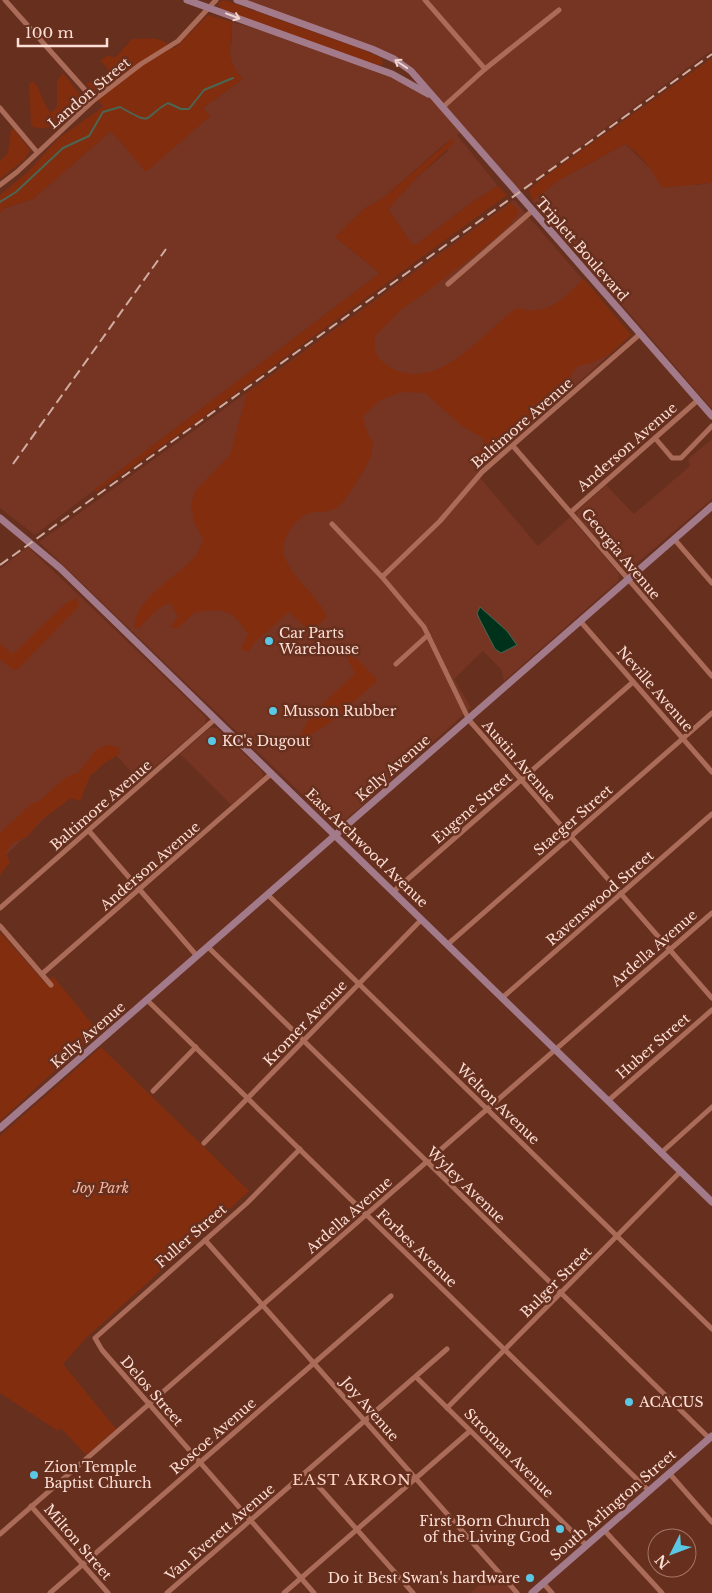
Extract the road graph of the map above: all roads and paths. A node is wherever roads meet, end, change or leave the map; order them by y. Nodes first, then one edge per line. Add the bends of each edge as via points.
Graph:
1 (5, 0) edge
2 (187, 0) edge
3 (216, 0) edge
4 (237, 0) edge
5 (425, 0) edge
6 (209, 8) junction
7 (559, 10) dead end
8 (485, 69) junction
9 (434, 98) junction
10 (94, 100) junction
11 (443, 107) junction
12 (0, 108) edge
13 (37, 152) junction
14 (0, 185) edge
15 (530, 208) junction
16 (448, 284) dead end
17 (640, 334) junction
18 (698, 400) junction
19 (712, 416) edge
20 (712, 426) edge
21 (655, 438) junction
22 (513, 446) junction
23 (712, 506) edge
24 (571, 512) junction
25 (0, 518) edge
26 (332, 524) dead end
27 (675, 540) junction
28 (382, 577) junction
29 (628, 580) junction
30 (712, 582) edge
31 (581, 622) junction
32 (428, 635) junction
33 (396, 664) dead end
34 (712, 676) edge
35 (633, 682) junction
36 (712, 714) edge
37 (215, 719) junction
38 (469, 720) junction
39 (683, 739) junction
40 (712, 772) edge
41 (272, 773) junction
42 (521, 780) junction
43 (712, 814) edge
44 (89, 831) junction
45 (335, 836) junction
46 (570, 837) junction
47 (139, 890) junction
48 (393, 892) junction
49 (621, 894) junction
50 (268, 895) junction
51 (0, 908) edge
52 (712, 912) edge
53 (422, 919) junction
54 (0, 926) edge
55 (448, 944) junction
56 (208, 947) junction
57 (670, 950) junction
58 (197, 956) junction
59 (42, 974) junction
60 (359, 984) junction
61 (51, 985) dead end
62 (502, 998) junction
63 (712, 998) edge
64 (148, 1000) junction
65 (712, 1010) edge
66 (304, 1041) junction
67 (196, 1047) junction
68 (556, 1049) junction
69 (153, 1091) dead end
70 (248, 1098) junction
71 (609, 1100) junction
72 (712, 1107) edge
73 (487, 1109) junction
74 (0, 1128) edge
75 (204, 1143) dead end
76 (300, 1150) junction
77 (662, 1152) junction
78 (427, 1162) junction
79 (681, 1171) junction
80 (712, 1202) edge
81 (367, 1214) junction
82 (617, 1236) junction
83 (205, 1240) junction
84 (561, 1293) junction
85 (392, 1296) dead end
86 (263, 1305) junction
87 (712, 1329) edge
88 (95, 1338) joint
89 (447, 1349) dead end
90 (504, 1349) junction
91 (314, 1363) junction
92 (416, 1377) junction
93 (149, 1404) junction
94 (447, 1408) junction
95 (365, 1420) junction
96 (470, 1431) junction
97 (711, 1437) edge
98 (200, 1462) junction
99 (306, 1472) junction
100 (669, 1473) junction
101 (416, 1478) junction
102 (649, 1491) junction
103 (31, 1506) junction
104 (250, 1520) junction
105 (712, 1522) edge
106 (358, 1529) junction
107 (604, 1530) junction
108 (0, 1534) edge
109 (586, 1545) junction
110 (83, 1565) junction
111 (301, 1578) junction
112 (543, 1583) junction
113 (50, 1593) edge
114 (108, 1593) edge
115 (167, 1593) edge
116 (284, 1593) edge
117 (314, 1593) edge
118 (413, 1593) edge
119 (517, 1593) edge
120 (532, 1593) edge
121 (552, 1593) edge
122 (662, 1593) edge

1 - 10 street
2 - 6 main road, Triplett Boulevard
3 - 6 street, Landon Street
9 -> 4 main road, Triplett Boulevard via 411,71 385,54
5 - 8 street
6 -> 9 main road, Triplett Boulevard via 392,74
6 - 10 street, Landon Street via 178,41
7 - 8 street
8 - 11 street
9 - 11 main road, Triplett Boulevard
10 - 13 street, Landon Street
11 - 15 main road, Triplett Boulevard
12 - 13 street
13 - 14 street, Landon Street
15 - 16 street
15 - 17 main road, Triplett Boulevard
17 - 18 main road, Triplett Boulevard
17 - 22 street, Baltimore Avenue
18 - 19 main road, Triplett Boulevard
18 - 21 street, Anderson Avenue
20 - 21 street via 682,458 672,458
21 - 24 street, Anderson Avenue
22 - 24 street, Georgia Avenue
22 - 28 street, Baltimore Avenue via 482,472 440,521
23 - 27 main road, Kelly Avenue
24 - 29 street, Georgia Avenue
25 - 37 main road, East Archwood Avenue via 60,568
26 - 28 street, Austin Avenue
27 - 29 main road, Kelly Avenue
27 - 30 street
28 - 32 street, Austin Avenue
29 - 31 main road, Kelly Avenue
29 - 34 street, Georgia Avenue
31 - 35 street, Neville Avenue
31 - 38 main road, Kelly Avenue
32 - 33 street
32 - 38 street, Austin Avenue
35 - 39 street, Neville Avenue
35 - 42 street, Eugene Street
36 - 39 street, Staeger Street
37 - 41 main road, East Archwood Avenue
37 - 44 street, Baltimore Avenue
38 - 42 street, Austin Avenue
38 - 45 main road, Kelly Avenue
39 - 40 street, Neville Avenue
39 - 46 street, Staeger Street
41 - 45 main road, East Archwood Avenue
41 - 47 street, Anderson Avenue
42 - 46 street, Austin Avenue
42 - 48 street, Eugene Street
43 - 49 street, Ravenswood Street
44 - 47 street
44 - 51 street, Baltimore Avenue
45 - 48 main road, East Archwood Avenue
45 - 50 main road, Kelly Avenue
46 - 49 street, Austin Avenue
46 - 55 street, Staeger Street
47 - 58 street
47 - 59 street, Anderson Avenue
48 - 53 main road, East Archwood Avenue
49 - 57 street, Austin Avenue
49 - 62 street, Ravenswood Street
50 - 56 main road, Kelly Avenue
50 - 60 street, Welton Avenue
52 - 57 street, Ardella Avenue
53 - 55 main road, East Archwood Avenue
53 - 60 street, Kromer Avenue
54 - 59 street
55 - 62 main road, East Archwood Avenue
56 - 58 main road, Kelly Avenue
56 - 66 street, Wyley Avenue
57 - 63 street, Austin Avenue
57 - 68 street, Ardella Avenue
58 - 64 main road, Kelly Avenue
59 - 61 street
60 - 66 street, Kromer Avenue
60 - 73 street, Welton Avenue
62 - 68 main road, East Archwood Avenue
64 - 67 street, Forbes Avenue
64 - 74 main road, Kelly Avenue
65 - 71 street, Huber Street
66 - 70 street, Kromer Avenue
66 - 78 street, Wyley Avenue
67 - 69 street
67 - 70 street, Forbes Avenue
68 - 71 main road, East Archwood Avenue
68 - 73 street, Ardella Avenue
70 - 75 street, Kromer Avenue
70 - 76 street, Forbes Avenue
71 - 77 main road, East Archwood Avenue
72 - 77 street
73 - 78 street, Ardella Avenue
73 - 82 street, Welton Avenue
76 - 81 street, Forbes Avenue
76 - 83 street, Fuller Street
77 - 79 main road, East Archwood Avenue
78 - 81 street, Ardella Avenue
78 - 84 street, Wyley Avenue
79 - 80 main road, East Archwood Avenue
79 - 82 street, Bulger Street
81 - 86 street, Ardella Avenue
81 - 90 street, Forbes Avenue
82 - 84 street, Bulger Street
82 - 87 street, Welton Avenue
83 - 86 street, Joy Avenue
83 - 88 street, Fuller Street
84 - 90 street, Bulger Street
84 - 97 street, Wyley Avenue
85 - 91 street, Roscoe Avenue
86 - 91 street, Joy Avenue
86 - 93 street, Ardella Avenue
88 - 93 street, Delos Street
89 - 92 street, Van Everett Avenue
90 - 94 street, Bulger Street
90 - 102 street, Forbes Avenue
91 - 95 street, Joy Avenue
91 - 98 street, Roscoe Avenue
92 - 94 street, Stroman Avenue
92 - 95 street, Van Everett Avenue
93 - 98 street, Delos Street
93 - 103 street, Ardella Avenue
94 - 96 street, Stroman Avenue
95 - 99 street, Van Everett Avenue
95 - 101 street, Joy Avenue
96 - 101 street
96 - 109 street, Stroman Avenue
97 - 100 main road, South Arlington Street
98 - 104 street, Delos Street
98 - 110 street, Roscoe Avenue
99 - 104 street, Van Everett Avenue
99 - 106 street
100 - 102 main road, South Arlington Street
100 - 105 street
101 - 106 street
101 - 119 street, Joy Avenue
102 - 107 main road, South Arlington Street
103 - 108 street, Ardella Avenue
103 - 110 street, Milton Street
104 - 111 street, Delos Street
104 - 115 street, Van Everett Avenue
106 - 111 street
106 - 118 street
107 - 109 main road, South Arlington Street
107 - 122 street
109 - 112 main road, South Arlington Street
110 - 113 street, Roscoe Avenue
110 - 114 street, Milton Street
111 - 116 street
111 - 117 street, Delos Street
112 - 120 main road, South Arlington Street
112 - 121 street

